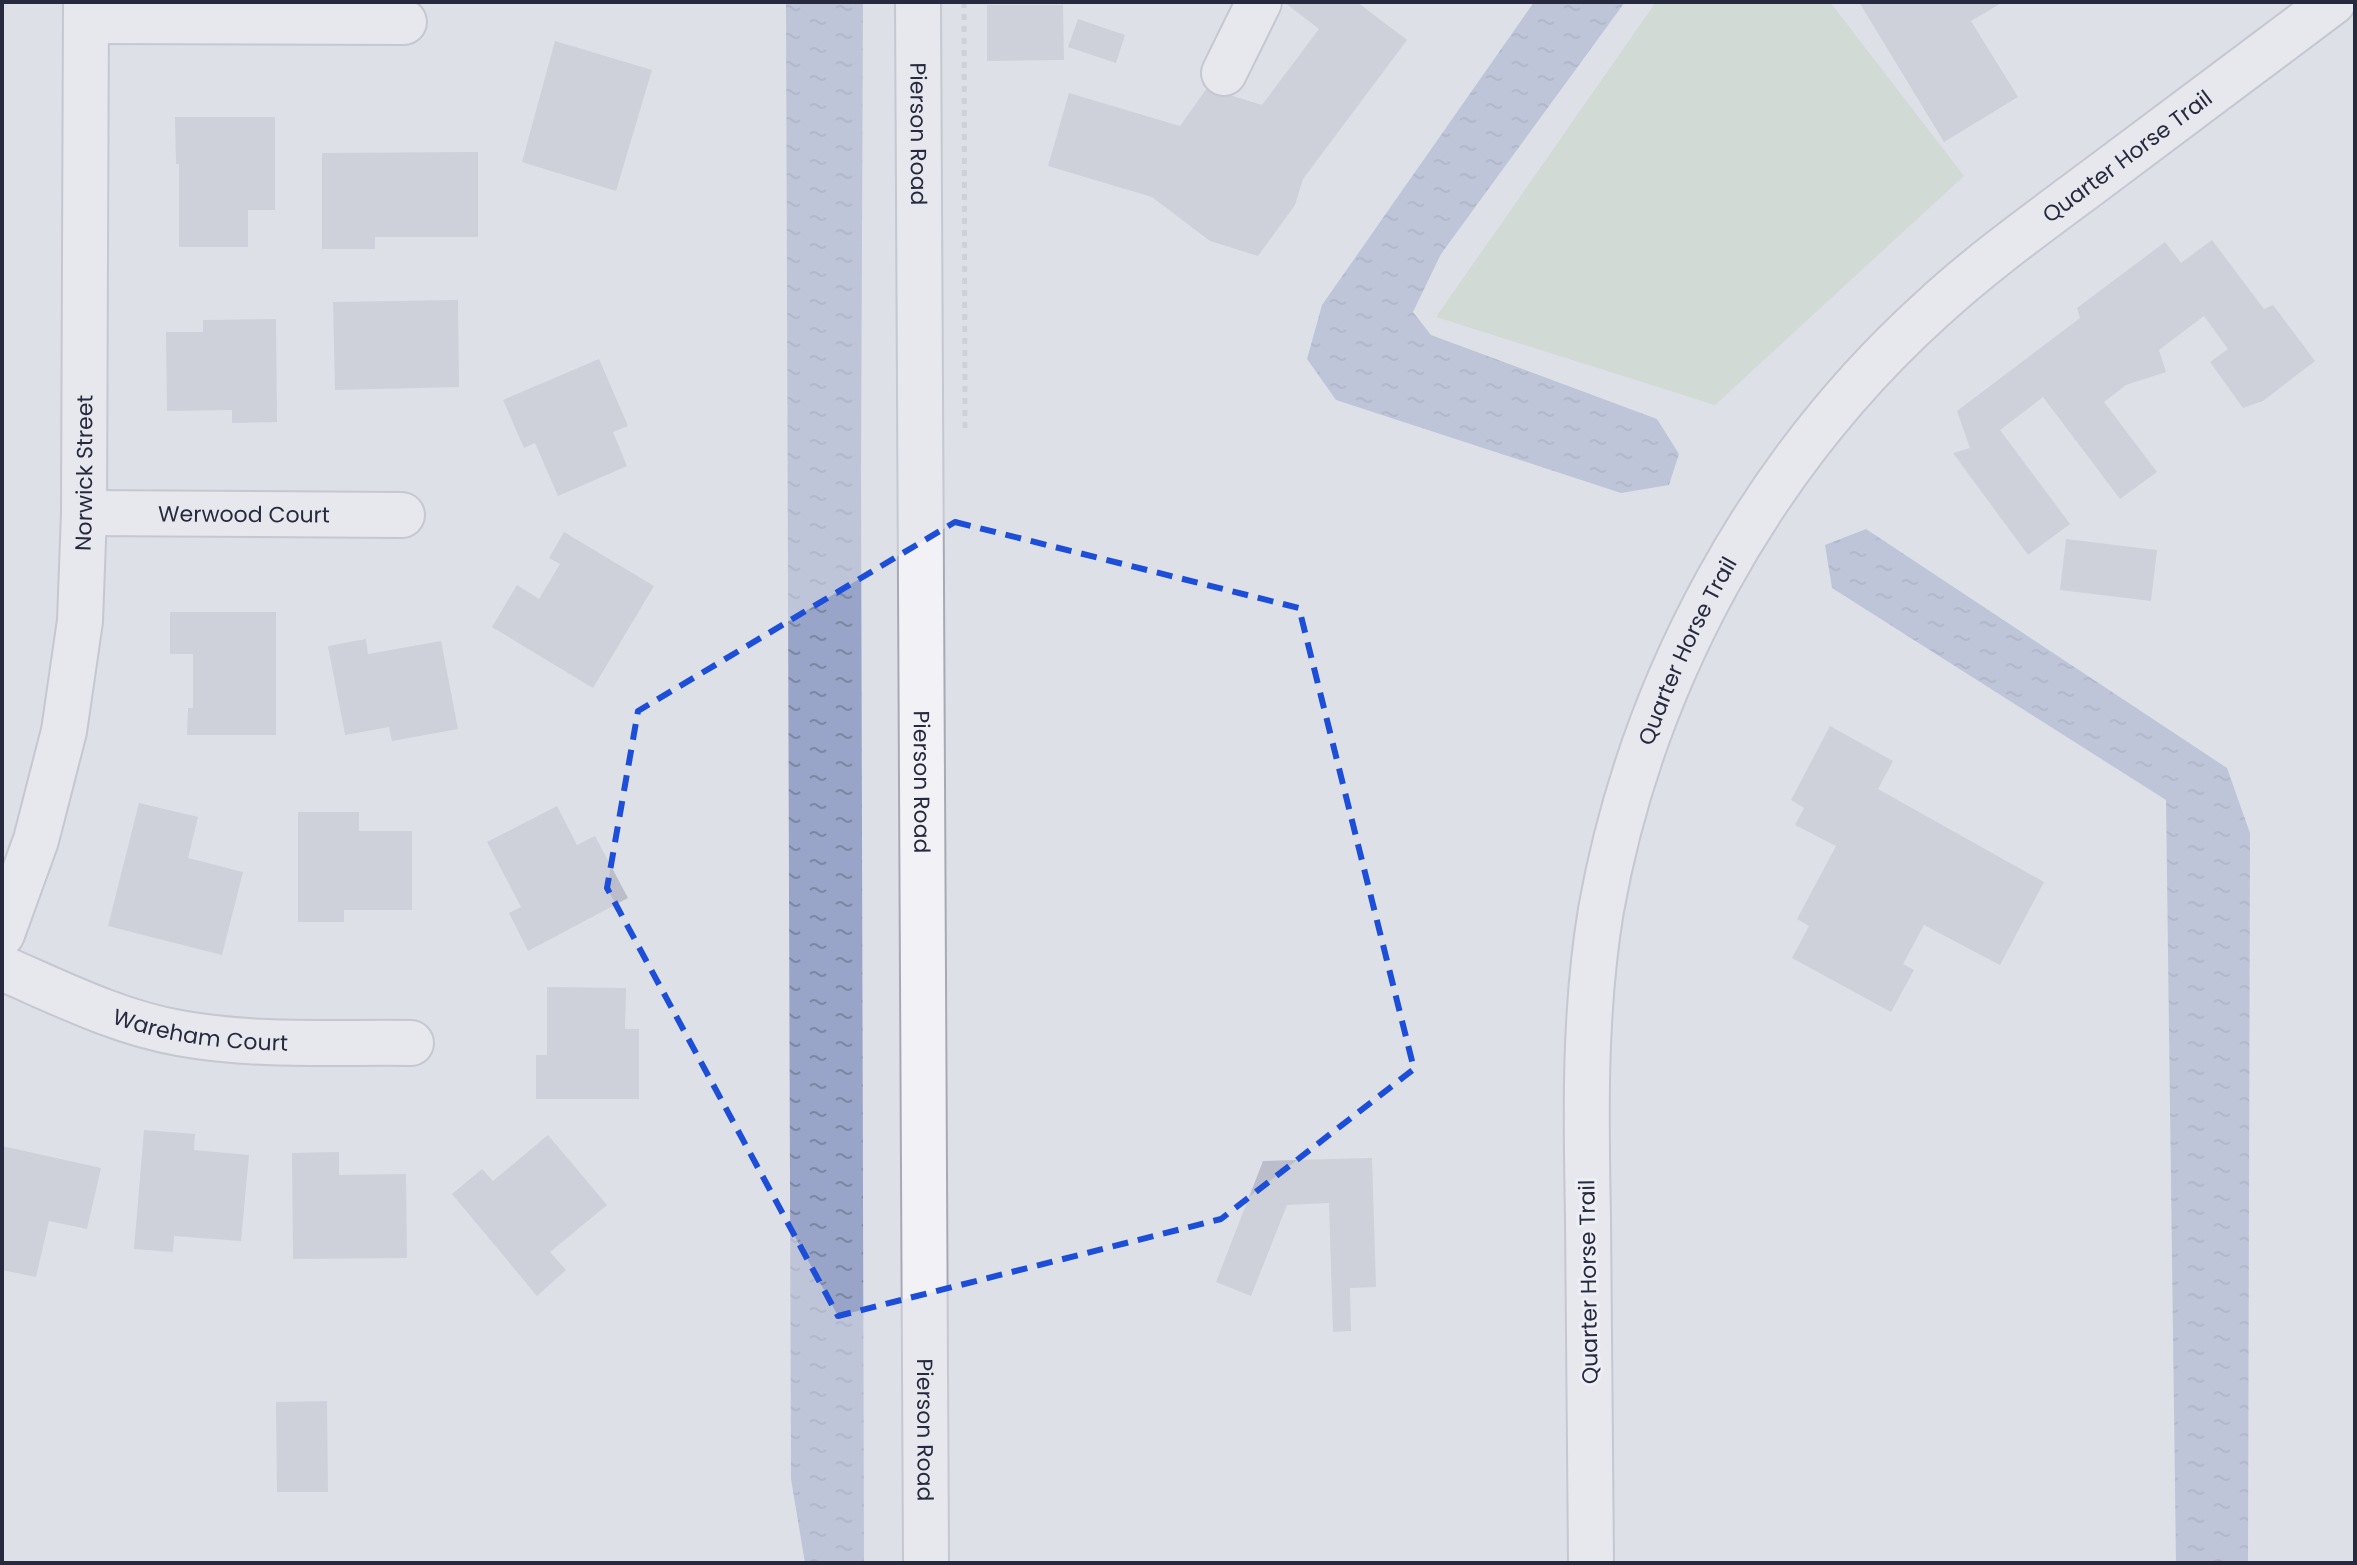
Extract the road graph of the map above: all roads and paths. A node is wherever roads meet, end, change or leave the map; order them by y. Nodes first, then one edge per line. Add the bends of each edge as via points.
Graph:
1 (918, 2) edge
2 (1259, 2) edge
3 (2333, 2) edge
4 (86, 12) edge
5 (404, 22) dead end
6 (1224, 73) dead end
7 (84, 513) junction
8 (402, 515) dead end
9 (2, 934) edge
10 (2, 968) edge
11 (411, 1043) dead end
12 (926, 1563) edge
13 (1591, 1563) edge

1 - 12 street, Pierson Road
2 - 6 street
3 - 13 street, Quarter Horse Trail via 1986,262 1930,310 1853,388 1784,474 1707,598 1661,698 1626,802 1592,981 1586,1092
4 - 5 street
4 - 7 street, Norwick Street
7 - 8 street, Werwood Court
7 - 9 street, Norwick Street via 80,621 64,731 36,840
10 - 11 street, Wareham Court via 114,1016 178,1033 244,1041

